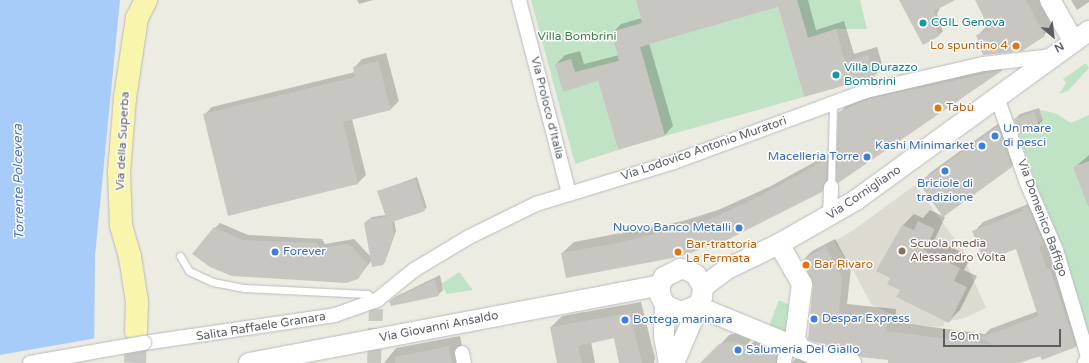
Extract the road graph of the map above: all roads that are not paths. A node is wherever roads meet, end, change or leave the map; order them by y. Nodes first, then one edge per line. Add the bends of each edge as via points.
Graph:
1 (146, 0) edge
2 (519, 0) edge
3 (1050, 0) edge
4 (1081, 36) edge
5 (1053, 56) junction
6 (997, 97) junction
7 (833, 103) junction
8 (831, 187) joint
9 (569, 194) junction
10 (830, 217) junction
11 (780, 244) junction
12 (180, 256) dead end
13 (699, 281) junction
14 (660, 285) junction
15 (630, 291) junction
16 (376, 304) junction
17 (665, 305) junction
18 (696, 306) junction
19 (140, 337) junction
20 (790, 352) edge
21 (674, 361) edge
22 (30, 363) edge
23 (249, 363) edge
24 (851, 363) edge
25 (1085, 363) edge

1 - 19 main road, Via della Superba via 137,18 125,98 119,172 121,225 130,257
2 - 9 street, Via Proloco d'Italia
3 - 4 main road
4 - 5 main road, Via Cornigliano
5 - 6 main road, Via Cornigliano
5 - 7 street, Via Lodovico Antonio Muratori via 983,64 866,91
6 - 10 main road, Via Cornigliano
6 - 25 street, Via Domenico Baffigo via 1027,183 1056,250 1088,357
7 - 8 lane
7 - 9 street, Via Lodovico Antonio Muratori via 674,162
8 - 10 street
9 - 16 street, Via Lodovico Antonio Muratori via 515,213 469,237 414,270
10 - 11 main road, Via Cornigliano
11 - 13 main road, Via Cornigliano
11 - 20 main road via 802,284 795,339
12 - 16 lane via 190,272 213,282 244,288 367,294
13 - 14 main road, Via Cornigliano via 680,269 664,277
13 - 18 main road via 702,297
14 - 15 main road, Via Giovanni Ansaldo
14 - 17 main road via 660,296
15 - 17 main road
15 - 23 main road, Via Giovanni Ansaldo
16 - 19 street, Salita Raffaele Granara via 335,315
17 - 18 main road via 681,312
17 - 21 main road via 664,336
18 - 20 main road
18 - 21 main road
19 - 22 street, Salita Raffaele Granara, bridge
20 - 24 main road

